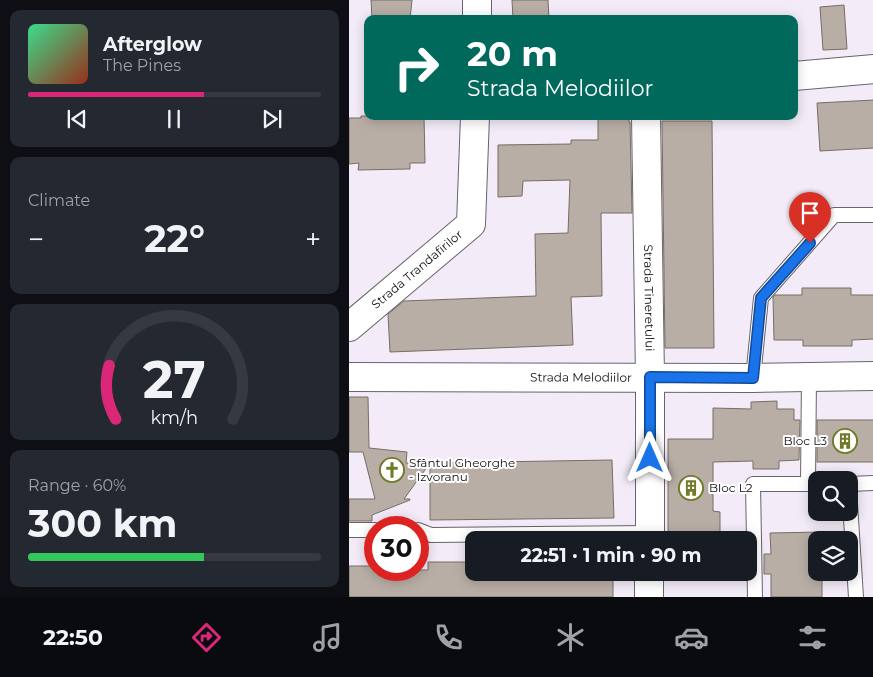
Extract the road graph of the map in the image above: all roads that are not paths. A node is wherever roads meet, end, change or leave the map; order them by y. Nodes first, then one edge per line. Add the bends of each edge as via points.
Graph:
1 (477, 0) edge
2 (477, 15) edge
3 (873, 69) edge
4 (798, 76) edge
5 (475, 120) edge
6 (647, 120) edge
7 (873, 215) edge
8 (349, 327) edge
9 (809, 376) junction
10 (873, 376) edge
11 (349, 377) edge
12 (650, 377) junction
13 (753, 378) junction
14 (812, 471) edge
15 (873, 483) edge
16 (808, 484) edge
17 (858, 484) edge
18 (851, 521) edge
19 (349, 530) edge
20 (364, 530) edge
21 (650, 531) edge
22 (429, 534) edge
23 (465, 535) edge
24 (649, 581) edge
25 (649, 597) edge
26 (755, 597) edge
27 (856, 597) edge

1 - 2 street
3 - 4 street
5 - 8 street, Strada Trandafirilor via 471,224
6 - 12 street, Strada Tineretului
7 - 13 lane via 834,215 761,298
9 - 10 street, Strada Melodiilor
9 - 13 street, Strada Melodiilor
9 - 14 lane
11 - 12 street, Strada Melodiilor
12 - 13 street, Strada Melodiilor
12 - 21 street, Strada Tineretului
15 - 17 lane
16 - 26 lane via 753,484
18 - 27 lane
19 - 20 lane
22 - 23 lane
24 - 25 street

